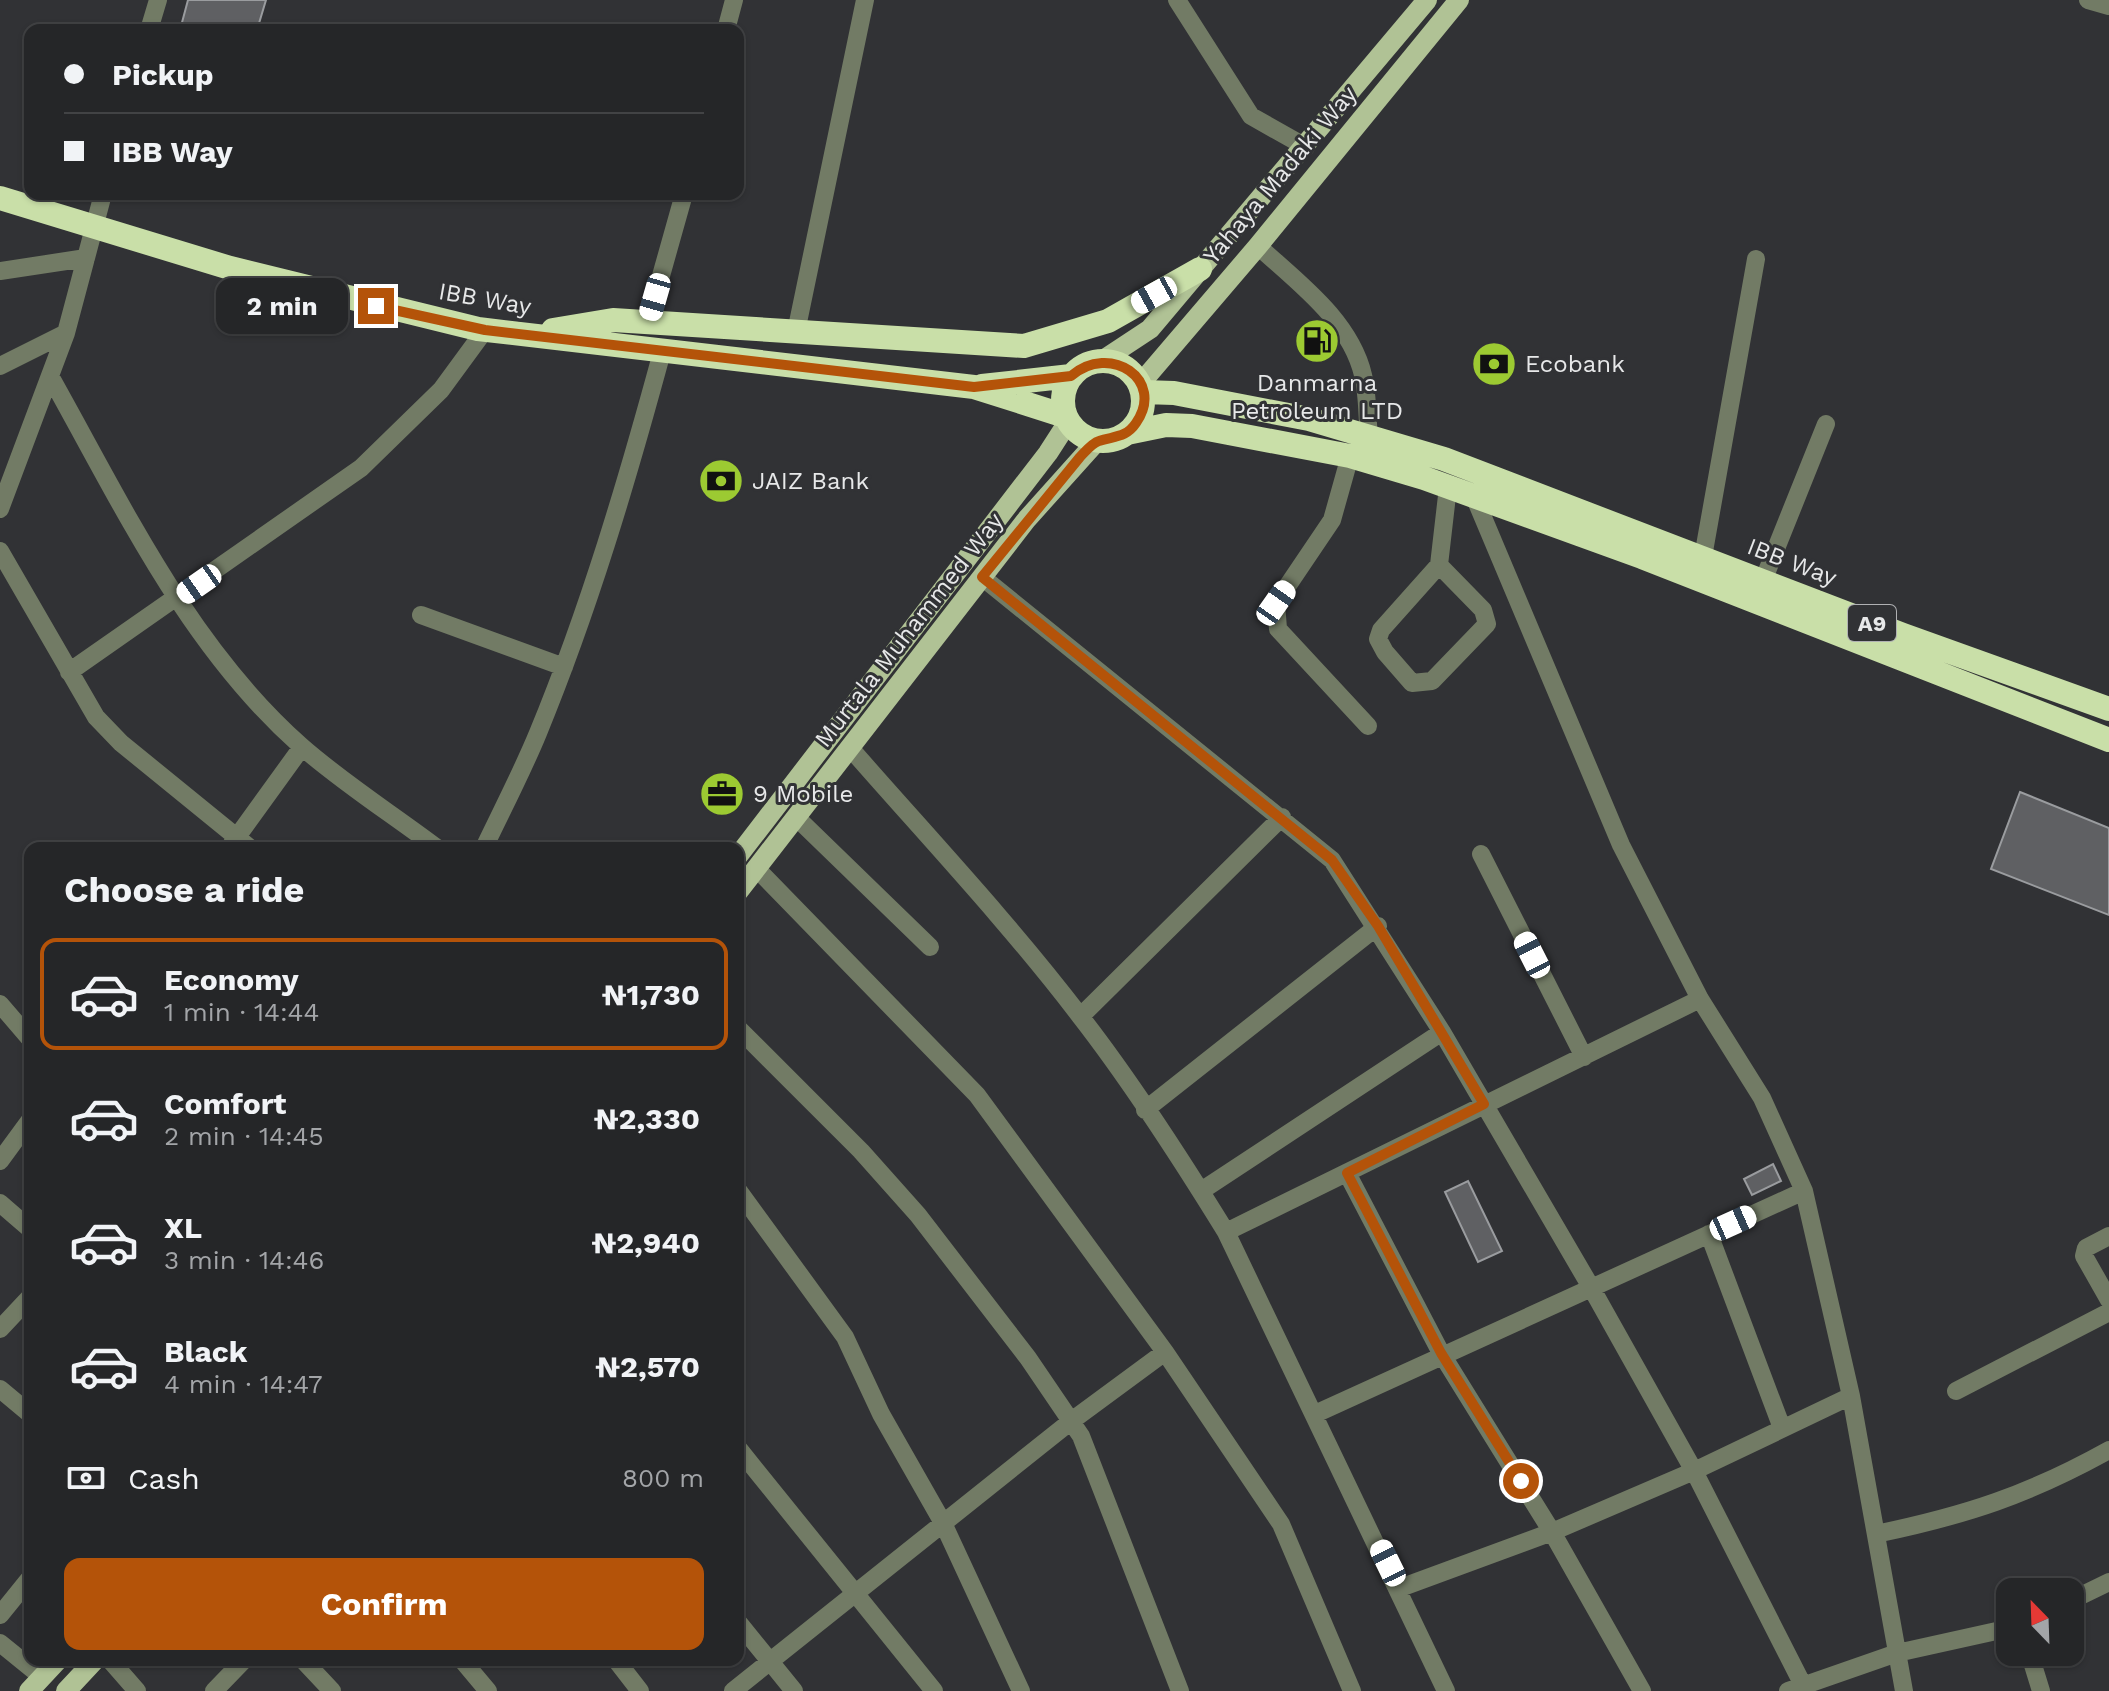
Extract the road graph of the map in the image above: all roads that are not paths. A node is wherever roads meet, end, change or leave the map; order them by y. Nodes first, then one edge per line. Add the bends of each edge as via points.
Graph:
1 (734, 0) edge
2 (865, 0) edge
3 (1177, 0) edge
4 (1427, 0) edge
5 (2088, 0) edge
6 (154, 3) edge
7 (1456, 4) edge
8 (2109, 6) edge
9 (150, 24) edge
10 (728, 24) edge
11 (1306, 147) junction
12 (0, 198) edge
13 (101, 200) edge
14 (682, 200) edge
15 (94, 227) junction
16 (1258, 246) junction
17 (86, 258) junction
18 (1756, 259) dead end
19 (1200, 269) junction
20 (0, 271) edge
21 (648, 322) junction
22 (485, 330) junction
23 (796, 332) junction
24 (66, 333) junction
25 (526, 335) junction
26 (662, 352) junction
27 (1103, 360) junction
28 (0, 366) edge
29 (50, 376) junction
30 (1071, 376) junction
31 (974, 387) junction
32 (1142, 387) junction
33 (1066, 419) junction
34 (1826, 424) dead end
35 (1127, 433) junction
36 (1369, 438) junction
37 (1097, 441) junction
38 (1350, 456) junction
39 (1448, 487) junction
40 (1474, 496) junction
41 (0, 509) edge
42 (0, 551) edge
43 (1703, 557) junction
44 (1439, 565) junction
45 (982, 577) junction
46 (1763, 581) junction
47 (176, 600) junction
48 (421, 615) dead end
49 (564, 667) junction
50 (69, 672) junction
51 (2109, 709) edge
52 (1368, 726) dead end
53 (2109, 740) edge
54 (302, 747) junction
55 (851, 749) junction
56 (796, 817) junction
57 (1282, 817) junction
58 (236, 842) edge
59 (241, 842) edge
60 (429, 842) edge
61 (487, 842) edge
62 (744, 848) edge
63 (1481, 854) dead end
64 (756, 868) junction
65 (744, 884) edge
66 (1378, 926) junction
67 (930, 947) dead end
68 (1700, 999) junction
69 (0, 1004) edge
70 (1081, 1016) junction
71 (24, 1032) edge
72 (1442, 1032) junction
73 (744, 1034) edge
74 (1584, 1057) junction
75 (1484, 1104) junction
76 (1145, 1110) junction
77 (24, 1128) edge
78 (0, 1161) edge
79 (1347, 1173) junction
80 (1201, 1191) junction
81 (1804, 1191) junction
82 (744, 1197) edge
83 (0, 1203) edge
84 (752, 1207) junction
85 (744, 1214) edge
86 (24, 1224) edge
87 (1226, 1232) junction
88 (1709, 1234) junction
89 (2109, 1236) edge
90 (1592, 1289) junction
91 (2109, 1300) edge
92 (24, 1303) edge
93 (2109, 1312) edge
94 (0, 1329) edge
95 (1165, 1352) junction
96 (1441, 1353) junction
97 (0, 1389) edge
98 (1956, 1391) dead end
99 (1851, 1396) junction
100 (24, 1409) edge
101 (1315, 1414) junction
102 (1070, 1422) junction
103 (1782, 1428) junction
104 (2109, 1450) edge
105 (744, 1455) edge
106 (1694, 1471) junction
107 (943, 1523) junction
108 (1552, 1532) junction
109 (1882, 1533) junction
110 (2109, 1582) edge
111 (24, 1585) edge
112 (1400, 1588) junction
113 (855, 1593) junction
114 (2084, 1594) edge
115 (0, 1615) edge
116 (744, 1629) edge
117 (1996, 1631) edge
118 (0, 1643) edge
119 (1905, 1652) junction
120 (771, 1663) junction
121 (52, 1666) edge
122 (89, 1666) edge
123 (115, 1666) edge
124 (238, 1666) edge
125 (309, 1666) edge
126 (467, 1666) edge
127 (621, 1666) edge
128 (2033, 1666) edge
129 (36, 1684) edge
130 (1799, 1689) edge
131 (66, 1691) edge
132 (137, 1691) edge
133 (214, 1691) edge
134 (332, 1691) edge
135 (488, 1691) edge
136 (640, 1691) edge
137 (733, 1691) edge
138 (794, 1691) edge
139 (934, 1691) edge
140 (1021, 1691) edge
141 (1180, 1691) edge
142 (1352, 1691) edge
143 (1446, 1691) edge
144 (1642, 1691) edge
145 (1904, 1691) edge
146 (2041, 1691) edge

1 - 10 street
2 - 23 street
3 - 11 street via 1251,116
4 - 11 main road, Yahaya Madaki Way
5 - 8 street
6 - 9 street
7 - 16 main road, Yahaya Madaki Way
11 - 19 main road, Yahaya Madaki Way
12 - 15 highway, IBB Way
13 - 15 street
14 - 21 street
15 - 17 street
15 - 22 highway, IBB Way via 336,296
16 - 32 main road, Yahaya Madaki Way
16 - 36 street via 1342,329 1363,374
17 - 20 street
17 - 24 street
18 - 43 street
19 - 23 highway via 1108,321 1024,346
19 - 27 main road, Yahaya Madaki Way via 1150,329
21 - 23 highway
21 - 25 highway via 613,320
22 - 25 highway, IBB Way
22 - 47 street via 441,390 361,468
24 - 28 street
24 - 29 street
25 - 26 highway, IBB Way
26 - 31 highway, IBB Way
26 - 49 street via 627,482
27 - 30 highway
27 - 32 highway, A9 via 1129,369
29 - 41 street
29 - 47 street
30 - 31 highway, IBB Way
30 - 33 highway via 1062,403
31 - 33 highway, IBB Way
32 - 35 highway via 1140,417
32 - 36 highway, A9 via 1309,419
33 - 37 highway via 1085,438
33 - 62 main road, Murtala Muhammed Way via 1048,453
34 - 46 street
35 - 37 highway, A9
35 - 38 highway, A9 via 1192,426
36 - 43 highway, IBB Way / A9 via 1444,459
37 - 45 main road, Murtala Muhammed Way
38 - 39 highway, A9
38 - 52 street via 1332,520 1276,603 1275,617 1278,629
39 - 40 highway, A9
39 - 44 street
40 - 53 highway, A9
40 - 68 street via 1621,845
42 - 50 street
43 - 46 highway, IBB Way / A9
44 - 44 street via 1378,639 1412,683 1432,681 1487,624 1483,610
45 - 55 main road, Murtala Muhammed Way
45 - 57 street
46 - 51 highway, IBB Way / A9
47 - 50 street
47 - 54 street via 267,713
48 - 49 street
49 - 61 street
50 - 58 street via 96,717 121,743
54 - 59 street
54 - 60 street
55 - 56 main road, Murtala Muhammed Way
55 - 70 street
56 - 64 main road, Murtala Muhammed Way
56 - 67 street
57 - 66 street via 1332,860
57 - 70 street
63 - 74 street
64 - 65 main road, Murtala Muhammed Way
64 - 95 street via 977,1095
66 - 72 street
66 - 76 street
68 - 74 street
68 - 81 street via 1762,1098
69 - 71 street
70 - 76 street
72 - 75 street
72 - 80 street
73 - 102 street via 918,1215 1028,1358
74 - 75 street
75 - 79 street
75 - 90 street
76 - 80 street
77 - 78 street
79 - 87 street
79 - 96 street
80 - 87 street
81 - 88 street
81 - 99 street
82 - 84 street
83 - 86 street
84 - 85 street
84 - 107 street via 845,1337 881,1414
87 - 101 street
88 - 90 street
88 - 103 street
89 - 91 street via 2086,1248 2084,1256
90 - 96 street
90 - 106 street
92 - 94 street
93 - 98 street
95 - 102 street
95 - 142 street via 1281,1524
96 - 101 street
96 - 108 street
97 - 100 street
99 - 103 street
99 - 109 street
101 - 112 street
102 - 107 street
102 - 141 street via 1092,1457
103 - 106 street
104 - 109 street via 2022,1494 1935,1523
105 - 113 street
106 - 108 street
106 - 130 street
107 - 113 street
107 - 140 street
108 - 112 street
108 - 144 street
109 - 119 street
110 - 114 street
111 - 115 street
112 - 143 street
113 - 120 street
113 - 139 street
116 - 120 street
117 - 119 street
118 - 129 street
119 - 130 street
119 - 145 street
120 - 137 street
120 - 138 street
121 - 129 main road
122 - 131 main road
123 - 132 street
124 - 133 street
125 - 134 street
126 - 135 street
127 - 136 street
128 - 146 street

